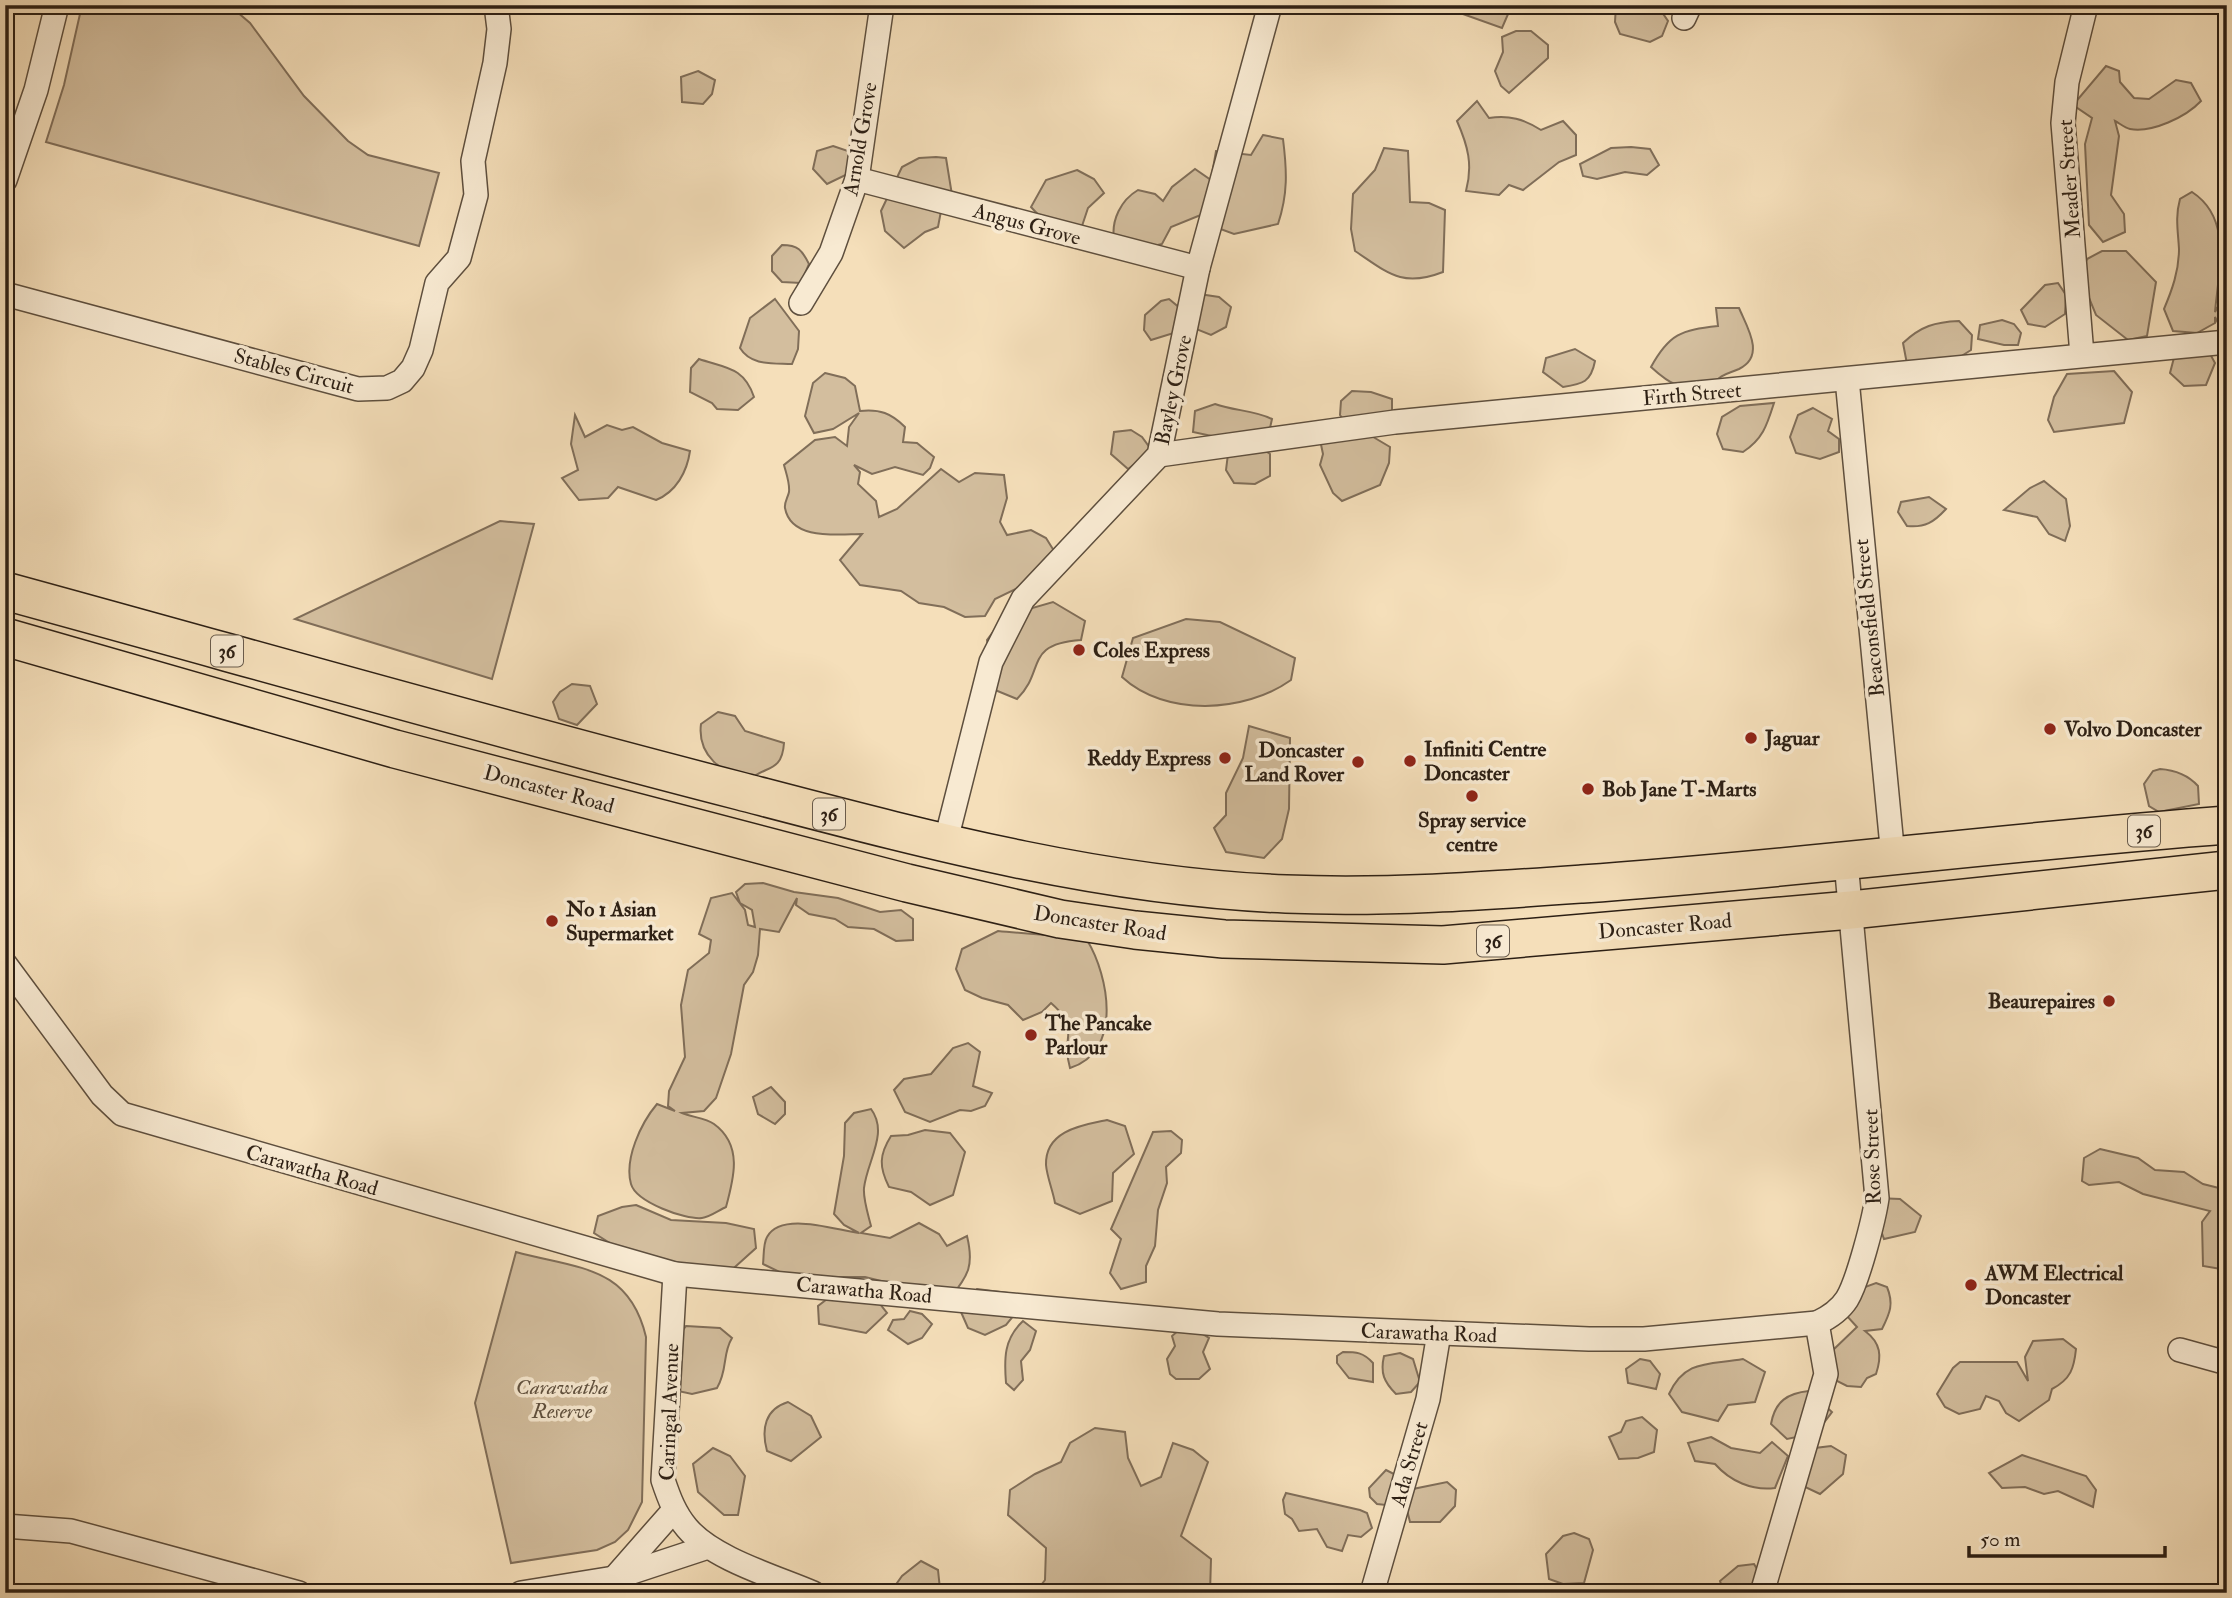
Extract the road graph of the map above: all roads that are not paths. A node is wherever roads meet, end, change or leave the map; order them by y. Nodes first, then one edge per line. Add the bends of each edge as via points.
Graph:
1 (57, 5) edge
2 (496, 5) edge
3 (882, 5) edge
4 (1270, 5) edge
5 (2086, 5) edge
6 (857, 179) junction
7 (5, 180) edge
8 (1198, 268) junction
9 (5, 294) edge
10 (801, 303) dead end
11 (2227, 342) edge
12 (2082, 355) junction
13 (1847, 379) junction
14 (1159, 455) junction
15 (5, 591) edge
16 (5, 637) edge
17 (2227, 825) edge
18 (946, 844) junction
19 (1893, 857) junction
20 (1846, 862) junction
21 (2227, 870) edge
22 (1899, 904) junction
23 (1851, 910) junction
24 (5, 964) edge
25 (675, 1274) junction
26 (1817, 1323) junction
27 (1439, 1333) junction
28 (2180, 1350) dead end
29 (2227, 1363) edge
30 (674, 1510) junction
31 (5, 1526) edge
32 (708, 1547) junction
33 (614, 1578) junction
34 (299, 1593) edge
35 (521, 1593) edge
36 (813, 1593) edge
37 (1372, 1593) edge
38 (1762, 1593) edge

1 - 7 street via 36,90
2 - 9 street, Stables Circuit via 495,63 473,161 476,195 459,258 437,283 421,350 402,382 387,388 358,389
3 - 6 street, Arnold Grove
4 - 8 street, Bayley Grove
5 - 12 street, Meader Street via 2067,82 2063,123
6 - 8 street, Angus Grove
6 - 10 street, Arnold Grove via 831,253
8 - 14 street, Bayley Grove
11 - 12 street, Firth Street
12 - 13 street, Firth Street
13 - 14 street, Firth Street via 1395,422
13 - 19 street, Beaconsfield Street
14 - 18 street, Bayley Grove via 1023,599 992,662
15 - 18 main road, 36
16 - 23 main road, Doncaster Road / 36 via 395,749 1060,919 1224,939 1443,945
17 - 19 main road, 36 via 2061,837
18 - 20 main road, 36 via 1038,865 1286,894 1426,895
19 - 20 main road, 36
19 - 22 main road
20 - 23 street, Rose Street
21 - 22 main road, Doncaster Road / 36
22 - 23 main road, Doncaster Road / 36
23 - 26 street, Rose Street via 1877,1198 1847,1299
24 - 25 street, Carawatha Road via 102,1095 122,1114
25 - 27 street, Carawatha Road via 1218,1324
25 - 30 street, Caringal Avenue via 663,1480
26 - 27 street, Carawatha Road via 1644,1339
26 - 38 street via 1826,1374
27 - 37 street, Ada Street via 1428,1399
28 - 29 street
30 - 32 street, Caringal Avenue
30 - 33 street
31 - 34 street via 71,1531
32 - 33 street
32 - 36 street, Caringal Avenue
33 - 35 street

